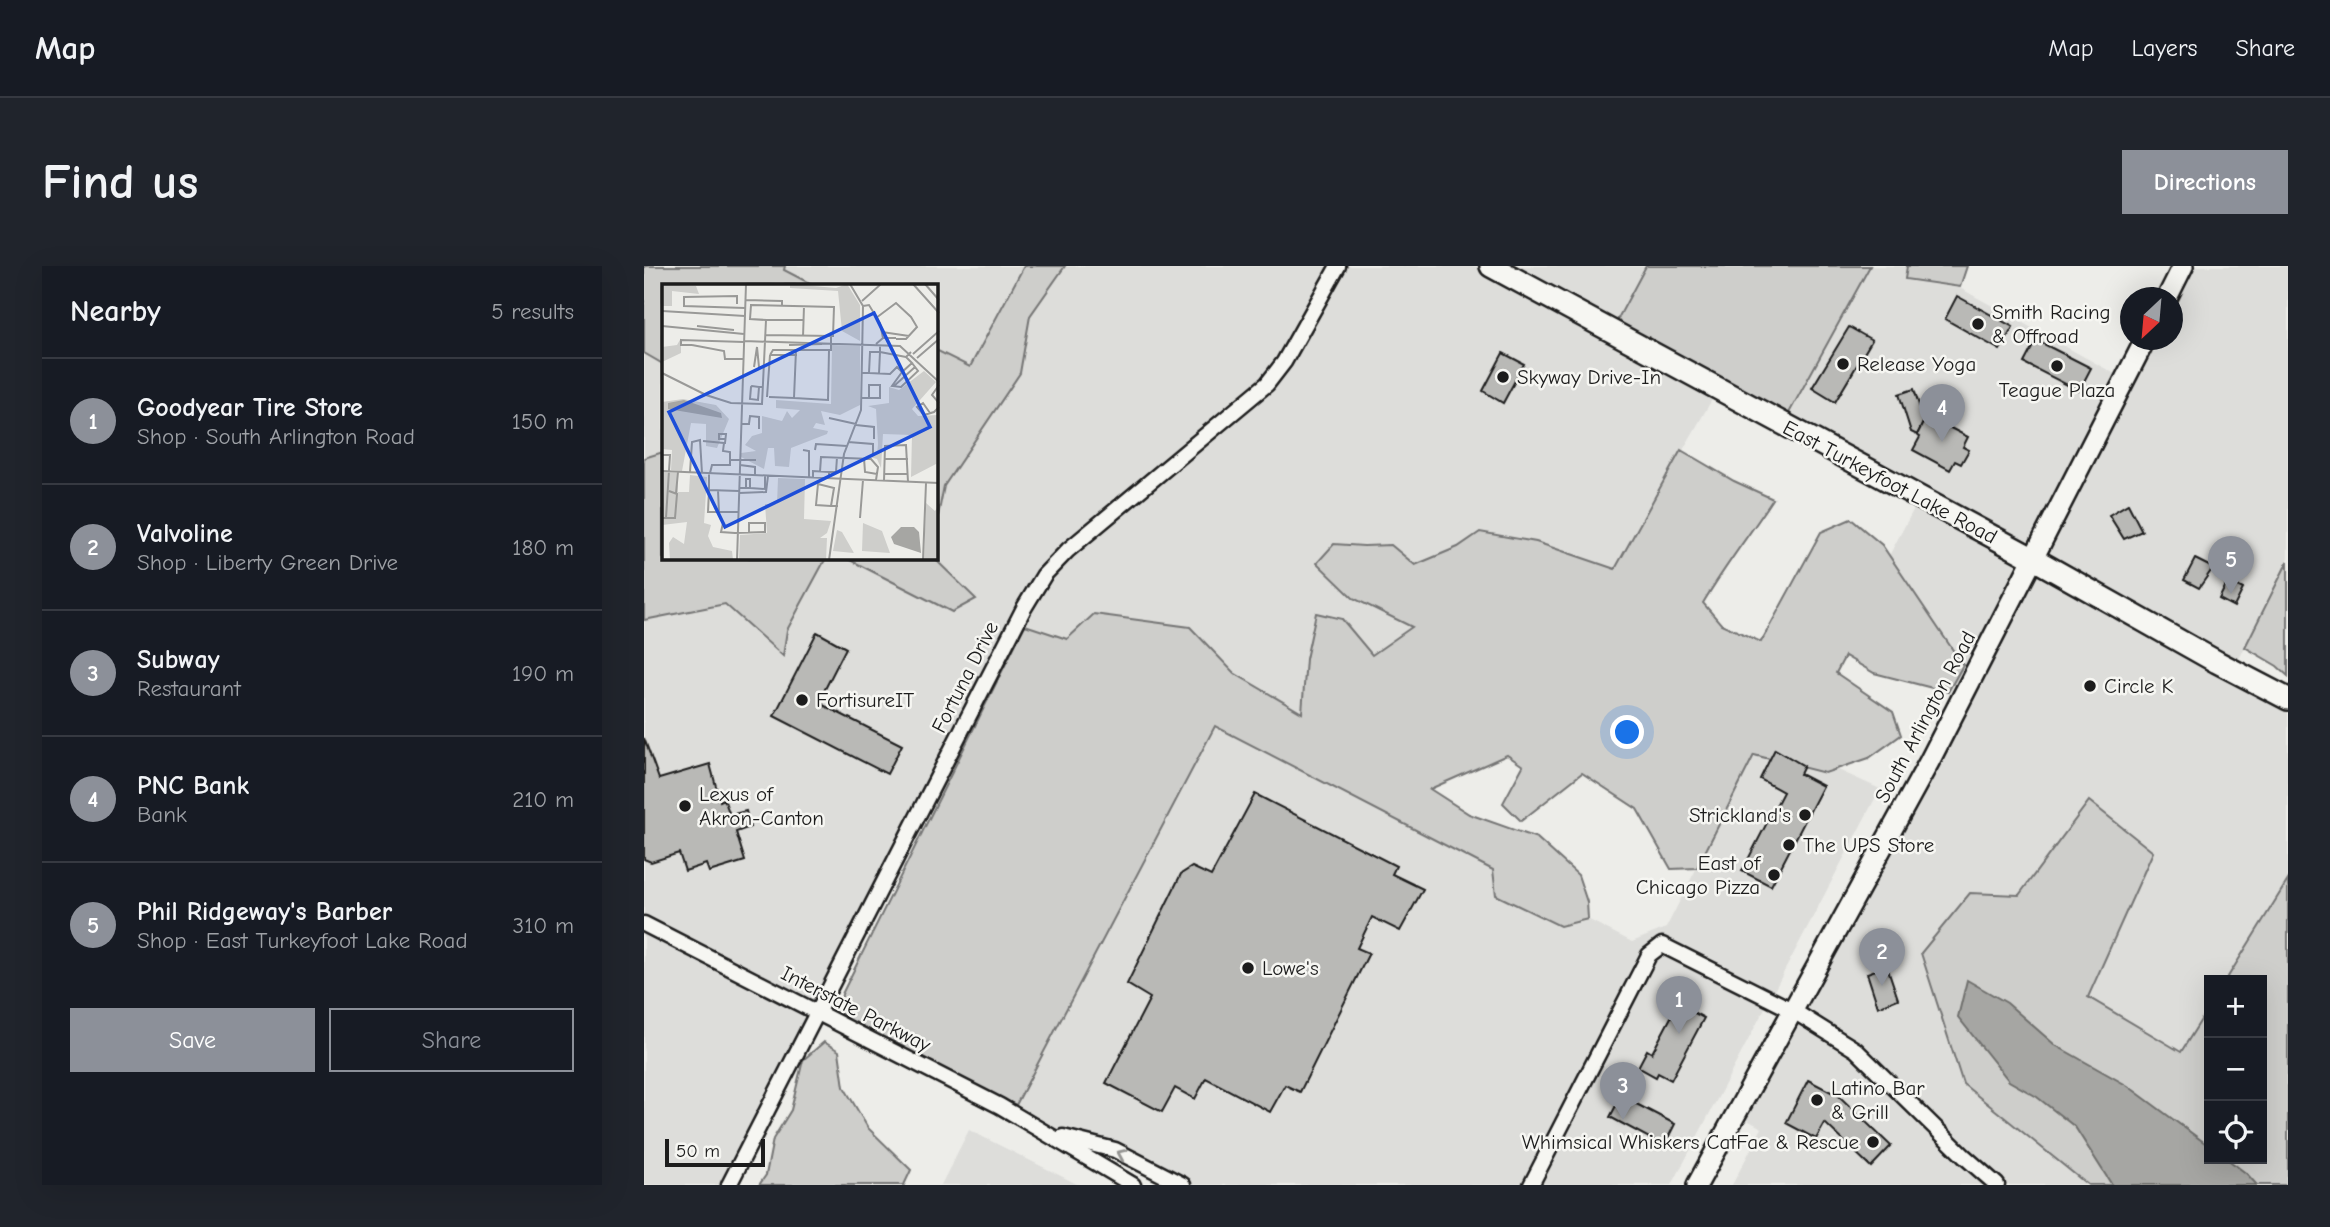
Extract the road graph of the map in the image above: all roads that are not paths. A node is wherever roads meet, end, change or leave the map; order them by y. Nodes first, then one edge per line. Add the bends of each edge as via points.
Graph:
1 (1338, 266) edge
2 (1491, 266) edge
3 (2183, 266) edge
4 (2172, 287) edge
5 (2140, 350) edge
6 (2034, 559) junction
7 (2288, 699) edge
8 (644, 924) edge
9 (1792, 1010) junction
10 (818, 1012) junction
11 (1048, 1134) junction
12 (729, 1185) edge
13 (1133, 1185) edge
14 (1183, 1185) edge
15 (1531, 1185) edge
16 (1697, 1185) edge
17 (1997, 1185) edge

1 - 10 street, Fortuna Drive via 1267,384 1044,575
2 - 6 main road, East Turkeyfoot Lake Road
3 - 4 main road
5 - 6 main road, South Arlington Road
6 - 7 main road, East Turkeyfoot Lake Road
6 - 9 main road, South Arlington Road
8 - 10 street, Interstate Parkway
9 - 15 street via 1668,946 1658,946
9 - 16 main road, South Arlington Road
9 - 17 street via 1856,1050
10 - 11 street, Interstate Parkway
10 - 12 street, Fortuna Drive
11 - 13 street, Interstate Parkway
14 -> 11 street, Interstate Parkway via 1115,1150

